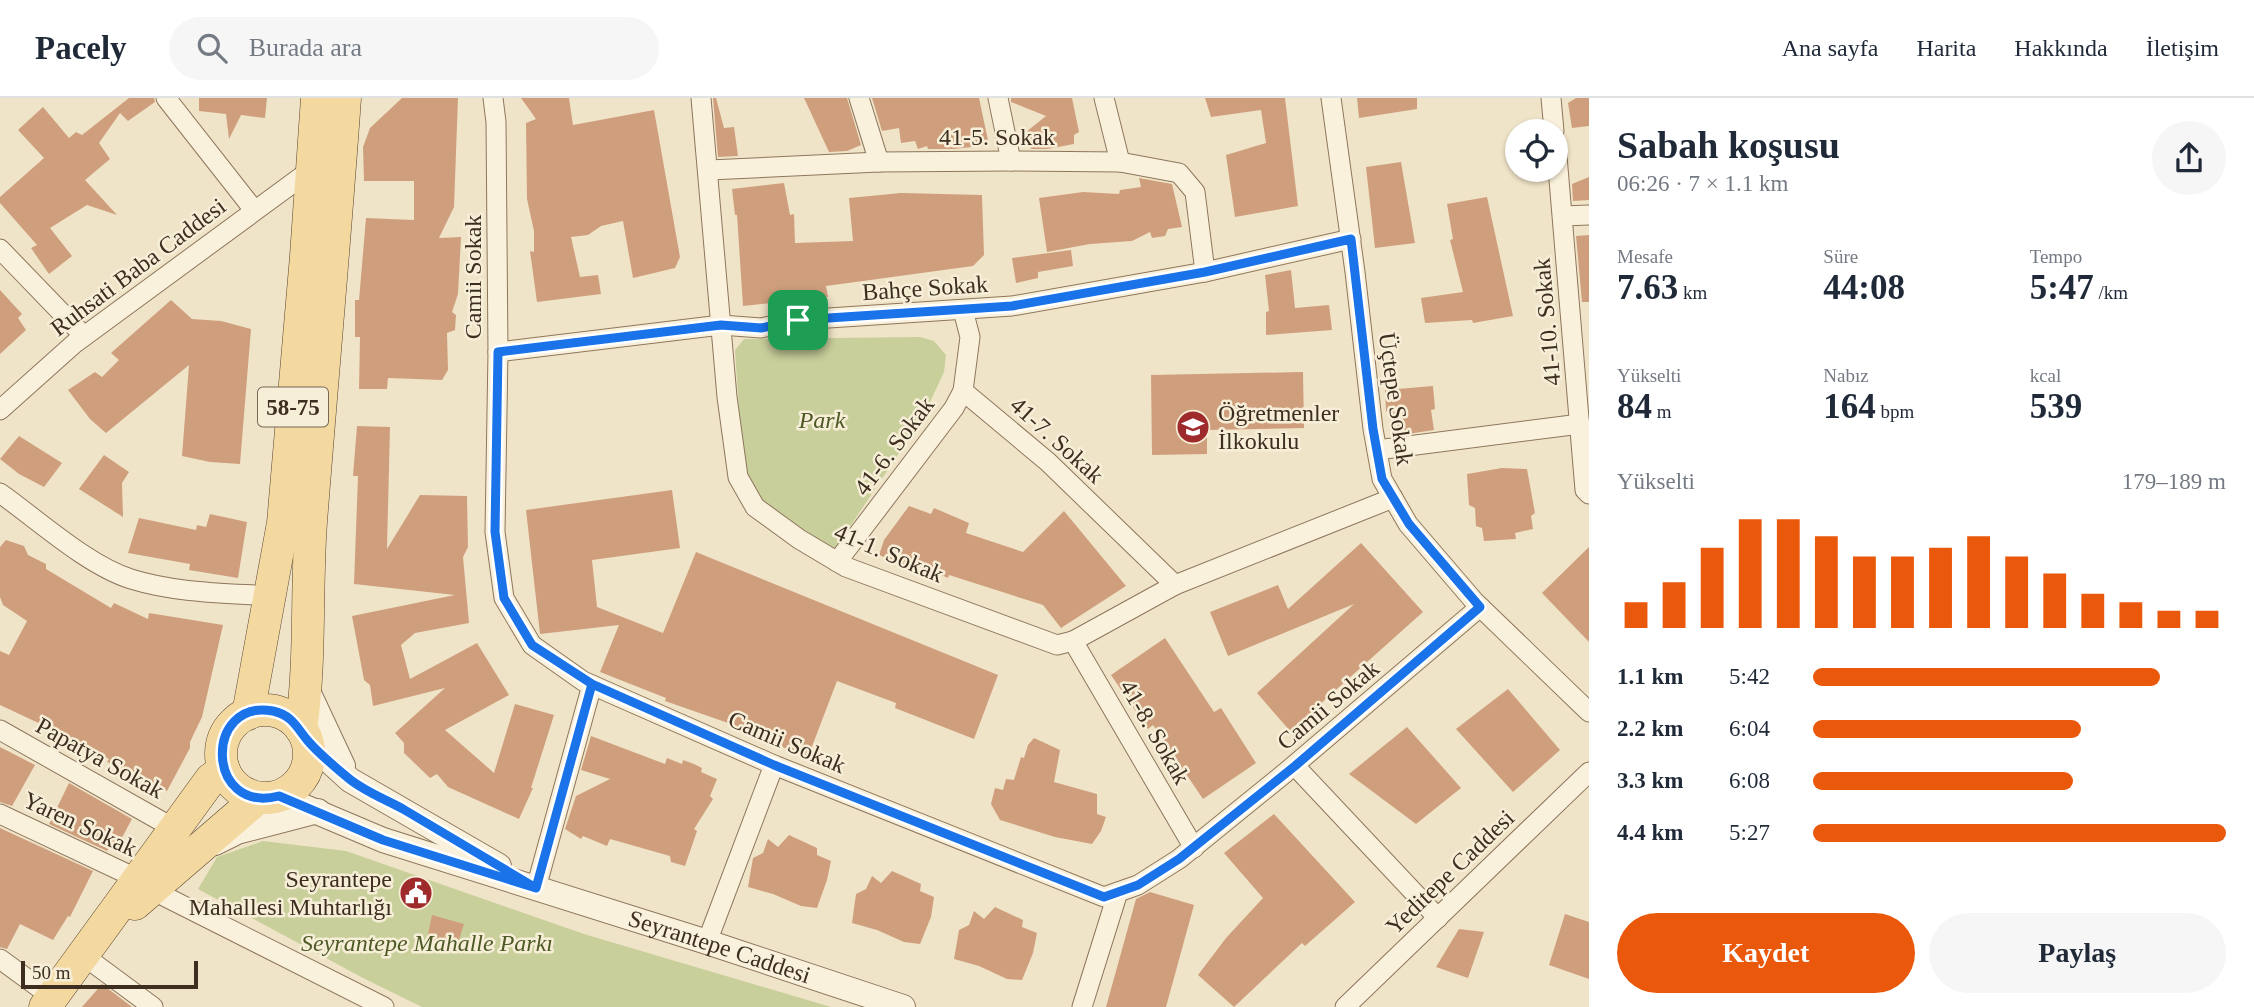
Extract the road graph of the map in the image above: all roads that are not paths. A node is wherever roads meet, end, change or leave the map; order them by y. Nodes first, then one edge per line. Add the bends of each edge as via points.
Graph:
1 (166, 98) edge
2 (317, 98) edge
3 (345, 98) edge
4 (493, 98) edge
5 (701, 98) edge
6 (859, 98) edge
7 (998, 98) edge
8 (1104, 98) edge
9 (1331, 98) edge
10 (1551, 98) edge
11 (1554, 119) edge
12 (1012, 161) junction
13 (879, 162) junction
14 (1120, 162) junction
15 (312, 169) junction
16 (709, 170) junction
17 (1560, 182) edge
18 (254, 210) junction
19 (1589, 215) edge
20 (1563, 216) junction
21 (1351, 239) junction
22 (0, 249) edge
23 (1205, 272) junction
24 (963, 310) junction
25 (721, 325) junction
26 (84, 336) junction
27 (498, 352) junction
28 (963, 391) junction
29 (0, 410) edge
30 (1580, 424) junction
31 (1377, 450) junction
32 (0, 493) edge
33 (1589, 494) edge
34 (1393, 498) junction
35 (837, 562) junction
36 (1175, 585) junction
37 (271, 596) junction
38 (1480, 607) junction
39 (1073, 640) junction
40 (592, 684) junction
41 (306, 687) junction
42 (1589, 712) edge
43 (248, 713) junction
44 (0, 730) edge
45 (304, 734) junction
46 (774, 765) junction
47 (1295, 766) junction
48 (224, 770) junction
49 (1589, 772) edge
50 (350, 780) junction
51 (269, 797) junction
52 (318, 811) junction
53 (0, 814) edge
54 (175, 828) junction
55 (1194, 848) junction
56 (196, 852) junction
57 (145, 885) junction
58 (536, 888) junction
59 (1118, 892) junction
60 (1438, 918) junction
61 (707, 942) junction
62 (89, 948) junction
63 (0, 959) edge
64 (49, 1002) edge
65 (153, 1007) edge
66 (384, 1007) edge
67 (903, 1007) edge
68 (1082, 1007) edge
69 (1345, 1007) edge

1 - 18 street
2 - 15 main road, 58-75
3 - 41 main road via 311,526
4 - 27 street, Camii Sokak
5 - 16 street, 41-1. Sokak
6 - 13 street
7 - 12 street
8 - 14 street
9 - 21 street, Üçtepe Sokak
10 - 11 street
12 - 13 street, 41-5. Sokak
12 - 14 street, 41-5. Sokak
13 - 16 street, 41-5. Sokak
14 - 23 street, 41-5. Sokak via 1179,173 1195,192
15 - 18 street, Ruhsati Baba Caddesi
15 - 37 main road, 58-75 via 283,523
16 - 25 street, 41-1. Sokak
17 - 20 street, 41-10. Sokak
18 - 26 street, Ruhsati Baba Caddesi
19 - 20 street
20 - 30 street, 41-10. Sokak
21 - 23 street, Bahçe Sokak
21 - 31 street, Üçtepe Sokak
22 - 26 street
23 - 24 street, Bahçe Sokak via 1012,306
24 - 25 street, Bahçe Sokak via 798,320 761,328
24 - 28 street via 971,338
25 - 27 street, Bahçe Sokak
25 - 35 street, 41-1. Sokak via 738,477 755,507
26 - 29 street, Ruhsati Baba Caddesi
27 - 40 street, Camii Sokak via 495,532 504,598 532,645
28 - 35 street, 41-6. Sokak
28 - 36 street, 41-7. Sokak via 1048,462
30 - 31 street
30 - 33 street, 41-10. Sokak
31 - 34 street, Üçtepe Sokak via 1382,479
32 - 37 street via 93,561 130,579 174,589
34 - 36 street
34 - 38 street, Üçtepe Sokak via 1409,524
35 - 39 street, 41-1. Sokak via 1057,645
36 - 39 street
37 - 43 main road, 58-75
38 - 42 street, Üçtepe Sokak
38 - 47 street, Camii Sokak
39 - 55 street, 41-8. Sokak
40 - 46 street, Camii Sokak
40 - 58 street
41 - 45 main road
41 - 50 street
43 - 45 main road via 275,711 294,721
43 - 48 main road via 224,739
44 - 54 street, Papatya Sokak
45 - 50 street, Seyrantepe Caddesi
45 - 51 main road via 309,759 305,773 292,789
46 - 59 street, Camii Sokak via 1104,897
46 - 61 street
47 - 55 street, Camii Sokak
47 - 60 street
48 - 51 main road via 239,790
48 - 54 main road via 211,779
49 - 60 street, Yeditepe Caddesi
50 - 58 street, Seyrantepe Caddesi
51 - 52 street, Seyrantepe Caddesi
51 - 56 main road
52 - 56 street via 237,832
52 - 58 street, Seyrantepe Caddesi via 383,840
53 - 57 street, Yaren Sokak
54 - 57 main road
55 - 59 street, Camii Sokak via 1138,885
56 - 57 main road
57 - 62 main road
57 - 66 street, Yaren Sokak
58 - 61 street, Seyrantepe Caddesi
59 - 68 street
60 - 69 street, Yeditepe Caddesi
61 - 67 street, Seyrantepe Caddesi
62 - 64 main road
62 - 65 street
63 - 64 street

